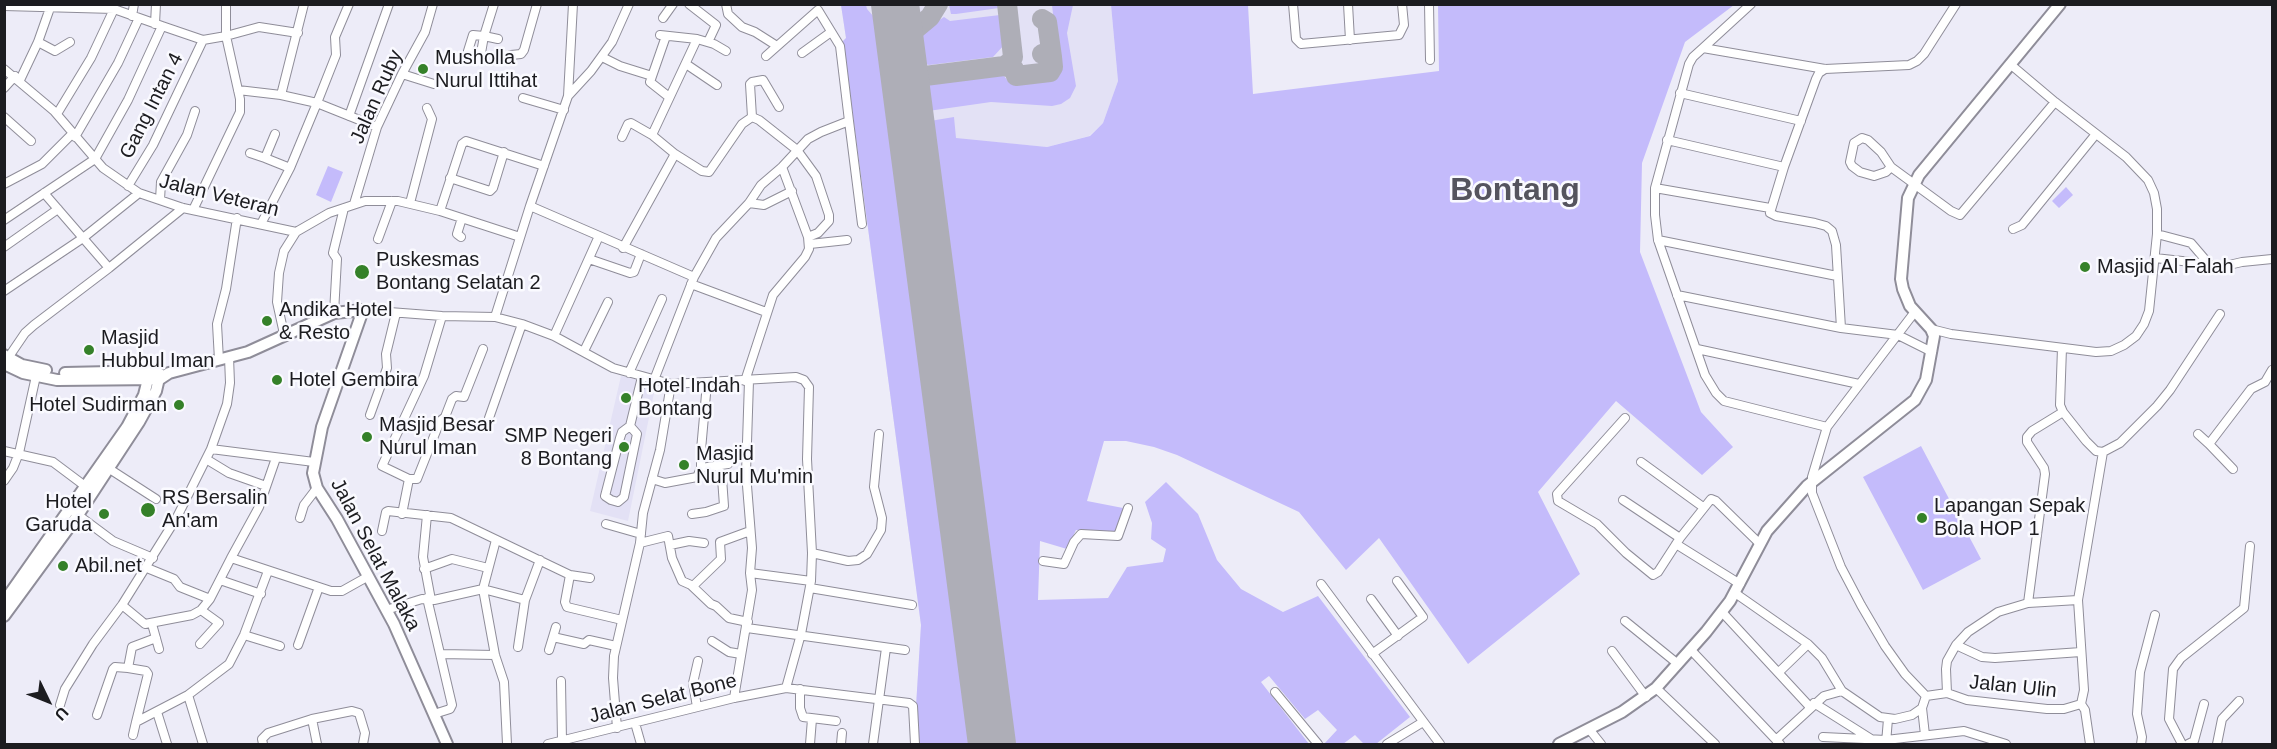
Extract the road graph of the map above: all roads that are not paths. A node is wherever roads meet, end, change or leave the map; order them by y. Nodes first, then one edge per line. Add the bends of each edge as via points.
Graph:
1 (134, 4) edge
2 (156, 4) edge
3 (226, 4) edge
4 (304, 4) edge
5 (349, 4) edge
6 (389, 4) edge
7 (433, 4) edge
8 (494, 4) edge
9 (537, 4) edge
10 (629, 4) edge
11 (673, 4) edge
12 (689, 4) edge
13 (726, 4) edge
14 (1293, 4) edge
15 (1348, 4) edge
16 (1402, 4) edge
17 (1429, 4) edge
18 (1751, 4) edge
19 (1956, 4) edge
20 (2060, 4) edge
21 (29, 5) edge
22 (570, 5) edge
23 (4, 6) edge
24 (95, 6) edge
25 (815, 7) edge
26 (51, 8) junction
27 (114, 9) junction
28 (135, 17) junction
29 (730, 17) junction
30 (663, 18) dead end
31 (159, 25) junction
32 (716, 25) junction
33 (831, 32) junction
34 (297, 33) junction
35 (226, 36) junction
36 (483, 36) junction
37 (498, 39) dead end
38 (697, 39) junction
39 (203, 40) junction
40 (1350, 40) junction
41 (38, 42) junction
42 (70, 42) dead end
43 (708, 42) junction
44 (777, 46) junction
45 (1703, 48) junction
46 (468, 51) dead end
47 (726, 51) dead end
48 (481, 53) dead end
49 (802, 53) dead end
50 (511, 55) dead end
51 (766, 56) dead end
52 (602, 57) junction
53 (1430, 60) dead end
54 (686, 64) junction
55 (2010, 64) junction
56 (4, 69) edge
57 (1825, 69) junction
58 (402, 74) junction
59 (652, 76) junction
60 (17, 78) junction
61 (434, 84) dead end
62 (717, 85) dead end
63 (4, 88) edge
64 (238, 90) junction
65 (1680, 93) junction
66 (281, 95) junction
67 (568, 96) junction
68 (669, 97) junction
69 (524, 98) dead end
70 (2055, 102) junction
71 (317, 104) junction
72 (779, 107) dead end
73 (427, 108) dead end
74 (564, 110) junction
75 (195, 111) dead end
76 (57, 114) junction
77 (349, 116) junction
78 (4, 117) edge
79 (752, 117) junction
80 (849, 121) junction
81 (1802, 121) junction
82 (377, 127) junction
83 (274, 134) dead end
84 (2096, 134) junction
85 (652, 135) junction
86 (74, 136) junction
87 (622, 137) dead end
88 (1667, 140) junction
89 (31, 141) dead end
90 (797, 150) junction
91 (504, 152) junction
92 (250, 153) dead end
93 (675, 154) junction
94 (265, 158) junction
95 (95, 159) junction
96 (544, 166) junction
97 (782, 167) junction
98 (1784, 167) junction
99 (1891, 167) junction
100 (290, 168) junction
101 (450, 178) junction
102 (1914, 182) junction
103 (4, 184) edge
104 (128, 186) junction
105 (1655, 188) junction
106 (792, 191) junction
107 (44, 193) junction
108 (139, 193) junction
109 (160, 201) junction
110 (392, 201) junction
111 (410, 203) junction
112 (749, 203) junction
113 (354, 204) junction
114 (530, 206) junction
115 (183, 207) junction
116 (344, 208) junction
117 (1770, 208) junction
118 (58, 209) junction
119 (193, 210) junction
120 (440, 211) junction
121 (237, 218) junction
122 (462, 218) junction
123 (4, 220) edge
124 (261, 224) junction
125 (862, 224) dead end
126 (2013, 229) dead end
127 (296, 232) junction
128 (2157, 234) junction
129 (461, 237) dead end
130 (520, 237) junction
131 (599, 237) junction
132 (83, 238) junction
133 (378, 239) dead end
134 (809, 240) junction
135 (847, 240) dead end
136 (1658, 240) junction
137 (4, 247) edge
138 (623, 248) junction
139 (641, 254) junction
140 (2155, 258) junction
141 (589, 259) junction
142 (2272, 260) edge
143 (2208, 264) junction
144 (109, 268) junction
145 (1837, 276) junction
146 (692, 281) junction
147 (4, 291) edge
148 (1677, 295) junction
149 (662, 299) dead end
150 (608, 302) dead end
151 (363, 310) junction
152 (766, 312) junction
153 (334, 313) junction
154 (396, 313) junction
155 (1914, 313) junction
156 (2220, 314) dead end
157 (442, 316) junction
158 (495, 317) junction
159 (522, 324) junction
160 (1841, 328) junction
161 (1931, 328) junction
162 (284, 334) junction
163 (1898, 335) junction
164 (554, 336) junction
165 (2062, 348) junction
166 (483, 349) dead end
167 (1697, 349) junction
168 (584, 351) junction
169 (1932, 352) junction
170 (224, 358) junction
171 (6, 359) edge
172 (2272, 370) edge
173 (629, 373) junction
174 (158, 375) junction
175 (36, 376) junction
176 (642, 377) junction
177 (654, 380) junction
178 (747, 381) junction
179 (707, 383) junction
180 (671, 384) junction
181 (1859, 384) junction
182 (2063, 412) junction
183 (370, 415) dead end
184 (1625, 417) dead end
185 (489, 418) dead end
186 (630, 426) junction
187 (1827, 427) junction
188 (879, 434) dead end
189 (2198, 434) dead end
190 (2209, 444) junction
191 (211, 449) junction
192 (4, 451) edge
193 (2103, 452) junction
194 (19, 453) junction
195 (276, 458) junction
196 (206, 459) junction
197 (314, 462) junction
198 (1641, 462) dead end
199 (728, 464) dead end
200 (718, 465) junction
201 (108, 468) junction
202 (701, 468) junction
203 (2234, 469) dead end
204 (652, 478) junction
205 (409, 479) junction
206 (4, 481) edge
207 (1811, 481) junction
208 (85, 486) junction
209 (266, 486) junction
210 (317, 488) junction
211 (156, 499) dead end
212 (1623, 500) dead end
213 (1703, 507) junction
214 (1128, 508) dead end
215 (74, 512) junction
216 (402, 514) junction
217 (692, 514) dead end
218 (426, 515) junction
219 (177, 517) junction
220 (300, 518) dead end
221 (195, 524) dead end
222 (606, 524) dead end
223 (382, 531) dead end
224 (750, 531) junction
225 (640, 538) junction
226 (496, 540) junction
227 (1678, 541) junction
228 (704, 543) dead end
229 (1759, 543) junction
230 (670, 545) junction
231 (2250, 546) dead end
232 (812, 553) junction
233 (153, 558) junction
234 (231, 558) junction
235 (540, 560) junction
236 (1043, 561) dead end
237 (147, 568) junction
238 (488, 568) junction
239 (424, 569) junction
240 (268, 571) junction
241 (750, 573) junction
242 (570, 575) junction
243 (367, 577) junction
244 (590, 578) dead end
245 (220, 580) junction
246 (1397, 581) dead end
247 (810, 585) junction
248 (1321, 585) dead end
249 (693, 586) junction
250 (319, 587) junction
251 (483, 589) junction
252 (1737, 589) junction
253 (7, 594) edge
254 (261, 594) junction
255 (210, 599) junction
256 (429, 599) junction
257 (1371, 599) dead end
258 (525, 600) junction
259 (2078, 600) junction
260 (2028, 603) junction
261 (122, 605) junction
262 (912, 605) dead end
263 (201, 610) junction
264 (386, 610) junction
265 (1722, 612) junction
266 (2155, 615) dead end
267 (4, 616) edge
268 (622, 620) junction
269 (1625, 621) dead end
270 (152, 624) junction
271 (748, 625) junction
272 (556, 627) dead end
273 (801, 634) junction
274 (244, 635) junction
275 (1398, 636) junction
276 (553, 637) junction
277 (156, 638) junction
278 (712, 642) dead end
279 (200, 644) dead end
280 (1808, 644) junction
281 (297, 645) dead end
282 (1956, 645) junction
283 (280, 646) dead end
284 (518, 646) dead end
285 (616, 646) junction
286 (886, 648) junction
287 (159, 649) dead end
288 (549, 650) dead end
289 (905, 650) dead end
290 (1691, 650) junction
291 (1612, 651) dead end
292 (2081, 652) junction
293 (441, 654) junction
294 (741, 654) junction
295 (1372, 654) junction
296 (495, 655) junction
297 (698, 661) dead end
298 (1678, 664) junction
299 (128, 668) junction
300 (1779, 672) junction
301 (561, 681) dead end
302 (786, 688) junction
303 (1656, 688) junction
304 (800, 689) junction
305 (1842, 691) junction
306 (1275, 692) dead end
307 (1947, 693) junction
308 (188, 694) junction
309 (1926, 696) junction
310 (1646, 697) junction
311 (734, 698) junction
312 (879, 699) junction
313 (2239, 701) dead end
314 (2081, 704) junction
315 (2204, 704) dead end
316 (60, 705) dead end
317 (1812, 705) junction
318 (697, 707) junction
319 (1922, 708) junction
320 (157, 712) junction
321 (434, 714) junction
322 (97, 715) dead end
323 (312, 719) junction
324 (812, 719) junction
325 (1888, 719) junction
326 (836, 721) dead end
327 (136, 722) junction
328 (1423, 722) junction
329 (634, 723) junction
330 (617, 728) junction
331 (1589, 729) junction
332 (842, 733) dead end
333 (133, 735) dead end
334 (584, 735) junction
335 (1925, 735) junction
336 (1823, 737) dead end
337 (1873, 740) junction
338 (562, 741) junction
339 (1983, 741) edge
340 (1778, 742) edge
341 (1886, 742) edge
342 (2195, 743) edge
343 (167, 744) edge
344 (203, 744) edge
345 (263, 744) edge
346 (317, 744) edge
347 (363, 744) edge
348 (447, 744) edge
349 (507, 744) edge
350 (548, 744) edge
351 (587, 744) edge
352 (641, 744) edge
353 (810, 744) edge
354 (841, 744) edge
355 (873, 744) edge
356 (915, 744) edge
357 (1318, 744) edge
358 (1388, 744) edge
359 (1440, 744) edge
360 (1559, 744) edge
361 (1601, 744) edge
362 (1715, 744) edge
363 (2006, 744) edge
364 (2090, 744) edge
365 (2141, 744) edge
366 (2182, 744) edge
367 (2217, 744) edge

1 - 28 street
2 - 31 street
3 - 35 street
4 - 34 street
5 - 71 street via 335,37 336,55
6 - 77 street
7 - 58 street, Jalan Ruby via 425,32
8 - 36 street
9 - 50 street via 524,50
10 - 52 street
11 - 30 street
12 - 32 street
13 - 29 street
14 - 40 street via 1296,39 1301,44
15 - 40 street
16 - 40 street via 1404,26 1399,35
17 - 53 street
18 - 45 street
19 - 57 street via 1924,54 1909,65
20 - 55 street
21 - 23 street
21 - 26 street
22 - 67 street
24 - 26 street
24 - 27 street
25 - 33 street
25 - 44 street
26 - 41 street
27 - 28 street
27 - 76 street via 92,58
28 - 31 street
28 - 86 street via 118,63
29 - 32 street
29 - 44 street
31 - 39 street
31 - 95 street via 128,100
32 - 43 street
33 - 49 street
33 - 80 street via 840,46
34 - 35 street via 259,27
34 - 66 street
35 - 39 street
35 - 64 street
36 - 37 street
36 - 46 street via 473,35
36 - 48 street
38 - 43 street
38 - 54 street
38 - 59 street via 663,36
39 - 104 street, Gang Intan 4 via 153,146
41 - 42 street via 55,51
41 - 60 street
43 - 47 street
44 - 51 street
45 - 57 street
45 - 65 street via 1689,64
52 - 59 street
52 - 67 street
54 - 62 street
54 - 68 street
55 - 70 street
55 - 102 street
56 - 60 street, Jalan Veteran
57 - 81 street via 1819,73
58 - 61 street
58 - 82 street, Jalan Ruby
59 - 68 street via 650,82
60 - 63 street
60 - 76 street, Jalan Veteran
64 - 66 street
64 - 119 street via 238,117
65 - 81 street
65 - 88 street
66 - 71 street
67 - 74 street
68 - 85 street
69 - 74 street
70 - 84 street
70 - 102 street via 1960,215
71 - 77 street
71 - 100 street
72 - 79 street via 763,80 752,82
73 - 111 street via 432,119
74 - 96 street
75 - 109 street via 187,135 161,182
76 - 86 street, Jalan Veteran
77 - 82 street
78 - 89 street
79 - 90 street
79 - 93 street via 742,124 709,172
80 - 90 street via 813,135
80 - 125 street
81 - 98 street
82 - 113 street, Jalan Ruby
83 - 94 street
84 - 126 street via 2027,220
84 - 128 street via 2126,156 2148,180 2157,209
85 - 87 street via 631,123
85 - 93 street
86 - 95 street, Jalan Veteran
86 - 103 street via 42,164
88 - 98 street
88 - 105 street
90 - 97 street
90 - 134 street via 816,176 829,215 825,226
91 - 96 street
91 - 101 street via 466,141
91 - 101 street via 490,191
92 - 94 street
93 - 138 street
94 - 100 street
95 - 104 street, Jalan Veteran
95 - 107 street
96 - 114 street
97 - 106 street
97 - 112 street via 761,185
98 - 117 street
99 - 99 street via 1868,140 1862,138 1854,143 1850,162 1860,172 1874,176
99 - 102 street
100 - 124 street
101 - 120 street
102 - 155 street via 1908,198 1902,279
104 - 108 street, Jalan Veteran
105 - 117 street
105 - 136 street
106 - 112 street via 764,205
106 - 134 street
107 - 118 street
107 - 123 street
108 - 109 street, Jalan Veteran
108 - 132 street
109 - 115 street, Jalan Veteran
110 - 111 street, Jalan Veteran
110 - 113 street, Jalan Veteran
110 - 133 street
111 - 120 street, Jalan Veteran
112 - 146 street via 716,238
113 - 116 street, Jalan Veteran
114 - 130 street
114 - 131 street
115 - 119 street, Jalan Veteran
115 - 144 street
116 - 127 street, Jalan Veteran
116 - 153 street via 333,254
117 - 145 street via 1773,215 1815,223 1832,231
118 - 132 street
118 - 137 street
119 - 121 street, Jalan Veteran
120 - 122 street, Jalan Veteran
121 - 124 street, Jalan Veteran
121 - 170 street via 217,324
122 - 129 street via 457,234
122 - 130 street, Jalan Veteran
124 - 127 street, Jalan Veteran
127 - 162 street, Jalan Veteran via 284,251 279,273 277,302
128 - 140 street
128 - 143 street via 2191,243
130 - 158 street
131 - 138 street
131 - 141 street
132 - 144 street
132 - 147 street
134 - 135 street
134 - 152 street via 808,253 776,289
136 - 145 street
136 - 148 street
138 - 139 street
139 - 141 street via 630,273
139 - 146 street
140 - 143 street
140 - 165 street via 2149,311 2136,336 2111,351
141 - 164 street
142 - 143 street via 2216,268
144 - 171 street via 34,325
145 - 160 street
146 - 152 street
146 - 177 street
148 - 160 street
148 - 167 street
149 - 173 street
150 - 168 street
151 - 153 street
151 - 154 street
151 - 197 street, Jalan Selat Malaka via 325,417
152 - 178 street
153 - 162 street
154 - 157 street
154 - 183 street via 386,354 387,368
155 - 161 street
155 - 163 street
156 - 193 street via 2157,406 2120,443
157 - 158 street
157 - 205 street via 424,376 382,466
158 - 159 street
159 - 164 street
159 - 185 street
160 - 163 street
161 - 165 street
161 - 169 street
162 - 170 street via 248,352
163 - 169 street
163 - 181 street
164 - 168 street
165 - 182 street via 2059,394
166 - 205 street via 464,397 453,399 417,479
167 - 181 street
167 - 187 street via 1709,385 1724,401
168 - 173 street
169 - 207 street via 1926,380 1915,400
170 - 174 street
170 - 191 street via 230,383 227,405
171 - 174 street via 60,373
171 - 175 street via 24,373
172 - 190 street via 2265,382 2251,389
173 - 176 street
174 - 175 street via 80,381
174 - 201 street via 150,405
174 - 208 street
175 - 194 street
176 - 177 street
176 - 186 street
177 - 180 street
178 - 179 street
178 - 224 street
178 - 232 street via 800,378 809,387 807,479
179 - 180 street
179 - 202 street
180 - 204 street
181 - 187 street
182 - 193 street via 2096,451
182 - 260 street via 2027,437 2045,474
184 - 227 street via 1557,494 1557,499 1597,524 1653,575
186 - 186 street via 637,434 624,497 618,502 605,495 622,432
187 - 207 street
188 - 232 street via 874,487 881,530 867,554 858,560
189 - 190 street
190 - 203 street
191 - 195 street
191 - 196 street
192 - 194 street
193 - 259 street
194 - 206 street
194 - 208 street via 53,462
195 - 197 street
195 - 209 street
196 - 209 street via 229,473
196 - 219 street
197 - 210 street, Jalan Selat Malaka
198 - 213 street
199 - 200 street
200 - 202 street
200 - 217 street via 724,506
201 - 211 street
201 - 215 street
202 - 204 street via 697,477 665,483
204 - 225 street
205 - 216 street
207 - 229 street
207 - 309 street via 1820,515 1861,605 1899,666
208 - 215 street
209 - 234 street
210 - 220 street
210 - 243 street, Jalan Selat Malaka
212 - 227 street
213 - 227 street
213 - 229 street via 1713,500
214 - 236 street via 1118,536 1081,534 1065,564
215 - 233 street via 113,541
215 - 253 street
215 - 267 street
216 - 218 street
216 - 223 street via 386,512
218 - 226 street via 451,518
218 - 239 street
219 - 221 street
219 - 233 street
222 - 225 street
224 - 241 street
224 - 249 street via 720,542 721,559
225 - 230 street via 667,536
225 - 268 street
226 - 235 street
226 - 238 street
227 - 252 street
228 - 230 street via 686,541
229 - 252 street
230 - 249 street via 682,581
231 - 366 street via 2244,608 2181,658 2173,669 2169,719
232 - 247 street
233 - 237 street
234 - 240 street
234 - 245 street
235 - 242 street
235 - 258 street
237 - 255 street
237 - 261 street
238 - 239 street via 452,559
238 - 251 street
239 - 256 street
240 - 250 street
240 - 254 street
241 - 247 street
241 - 271 street
242 - 244 street
242 - 268 street via 567,607
243 - 250 street via 342,591
243 - 264 street, Jalan Selat Malaka
245 - 254 street
245 - 255 street
246 - 275 street via 1424,617
247 - 262 street
247 - 273 street
248 - 295 street
249 - 271 street via 726,615
250 - 281 street
251 - 256 street
251 - 258 street
251 - 296 street
252 - 265 street
252 - 280 street
254 - 274 street
255 - 263 street
256 - 264 street
256 - 293 street
257 - 275 street
258 - 284 street
259 - 260 street
259 - 292 street
260 - 282 street via 1998,612
261 - 270 street via 139,622
261 - 316 street via 65,689
263 - 270 street
263 - 279 street via 219,623
264 - 321 street, Jalan Selat Malaka
265 - 290 street
265 - 300 street
266 - 365 street via 2140,672 2137,714
268 - 285 street
269 - 298 street
270 - 277 street
271 - 273 street
271 - 294 street
272 - 276 street
273 - 286 street
273 - 302 street
274 - 283 street
274 - 308 street via 229,664
275 - 295 street
276 - 285 street
276 - 288 street
277 - 287 street
277 - 299 street via 132,647
278 - 294 street
280 - 300 street
280 - 305 street via 1822,658
282 - 292 street via 1976,655 1995,658
282 - 307 street, Jalan Ulin via 1947,661
285 - 330 street via 613,671
286 - 289 street
286 - 312 street
290 - 298 street
290 - 340 street
291 - 310 street
292 - 314 street
293 - 296 street
293 - 321 street via 452,705
294 - 311 street
295 - 328 street
296 - 349 street via 504,682
297 - 318 street via 693,683
298 - 303 street
299 - 322 street via 113,669
299 - 327 street via 148,674
300 - 317 street
301 - 338 street
302 - 304 street, Jalan Selat Bone
302 - 311 street, Jalan Selat Bone
303 - 310 street
303 - 362 street
304 - 312 street, Jalan Selat Bone
304 - 324 street via 801,713
305 - 317 street via 1827,694
305 - 325 street
306 - 357 street
307 - 309 street
307 - 314 street, Jalan Ulin via 1967,700 2047,709
308 - 320 street
308 - 344 street
309 - 319 street
310 - 331 street
311 - 318 street, Jalan Selat Bone
312 - 355 street
312 - 356 street, Jalan Selat Bone via 912,704
313 - 367 street via 2222,719
314 - 364 street
315 - 342 street
317 - 337 street
317 - 340 street
318 - 329 street, Jalan Selat Bone
319 - 325 street via 1912,715
319 - 335 street
320 - 327 street
320 - 343 street
321 - 348 street, Jalan Selat Malaka
323 - 345 street via 268,733
323 - 346 street
323 - 347 street via 357,711
324 - 326 street
324 - 353 street
325 - 341 street
327 - 333 street
328 - 358 street
328 - 359 street
329 - 330 street, Jalan Selat Bone
329 - 352 street
330 - 334 street, Jalan Selat Bone
331 - 360 street
331 - 361 street
332 - 354 street
334 - 338 street, Jalan Selat Bone
334 - 351 street
335 - 339 street via 1964,731
335 - 341 street
336 - 337 street
337 - 341 street
338 - 350 street, Jalan Selat Bone
339 - 363 street

